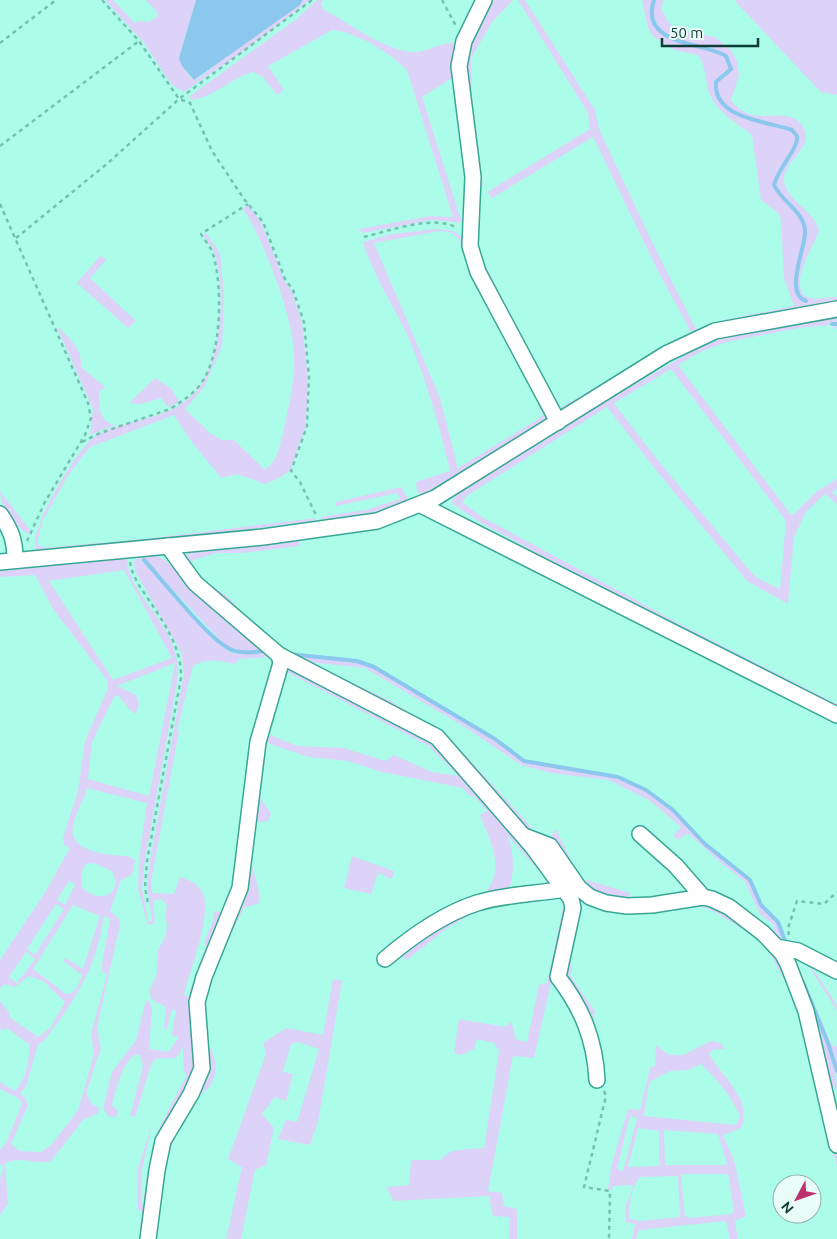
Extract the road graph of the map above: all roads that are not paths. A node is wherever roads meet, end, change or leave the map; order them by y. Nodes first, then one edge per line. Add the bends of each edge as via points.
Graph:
1 (484, 0) edge
2 (837, 308) edge
3 (558, 422) junction
4 (421, 506) junction
5 (0, 514) edge
6 (168, 546) junction
7 (16, 560) junction
8 (0, 562) edge
9 (279, 655) junction
10 (837, 716) edge
11 (640, 834) dead end
12 (524, 836) junction
13 (565, 889) junction
14 (703, 897) junction
15 (783, 948) junction
16 (385, 959) dead end
17 (837, 971) edge
18 (597, 1080) road end
19 (837, 1145) edge
20 (148, 1239) edge

1 - 3 street via 464,41 459,66 473,177 470,246 478,272
2 - 3 street via 716,331 666,354
3 - 4 street
4 - 6 street via 377,521 325,530
4 - 10 street
5 - 7 street via 15,541
6 - 7 street
6 - 9 street via 195,583
7 - 8 street
9 - 12 street via 436,737
9 - 20 street via 281,663 258,742 240,888 197,1002 202,1068 191,1094 163,1141 156,1170
11 - 14 street via 676,866
12 - 13 street
12 - 14 street via 550,846 579,888 590,897 606,903 652,905
13 - 16 street via 477,903 409,939
13 - 18 street via 572,899 573,908 558,977 583,1015 596,1058
14 - 15 street via 729,907
15 - 17 street via 798,951
15 - 19 street via 806,1011

